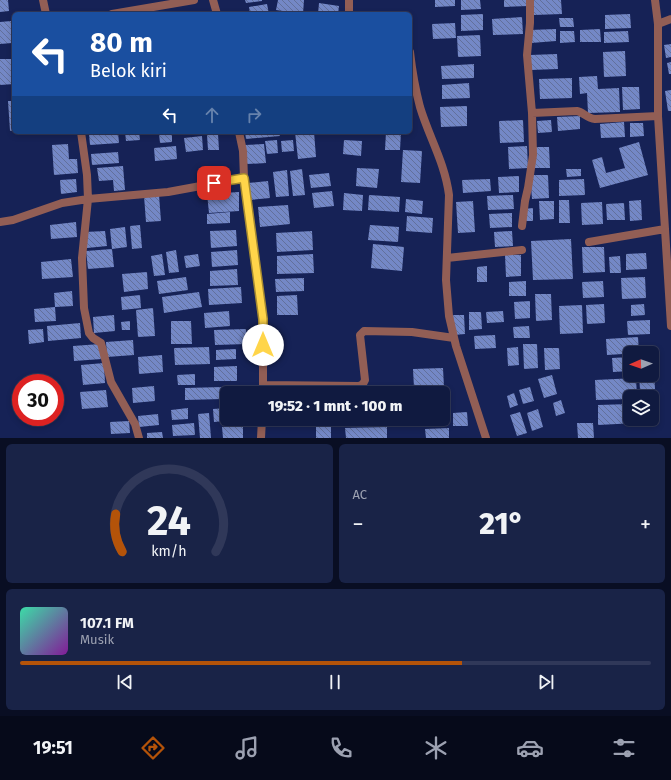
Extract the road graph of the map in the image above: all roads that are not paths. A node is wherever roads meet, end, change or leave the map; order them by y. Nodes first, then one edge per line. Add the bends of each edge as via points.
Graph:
1 (43, 0) edge
2 (194, 0) edge
3 (213, 0) edge
4 (349, 0) edge
5 (530, 0) edge
6 (655, 0) edge
7 (46, 12) edge
8 (124, 12) edge
9 (216, 12) edge
10 (349, 12) edge
11 (671, 19) edge
12 (658, 24) junction
13 (412, 77) edge
14 (532, 113) junction
15 (658, 116) junction
16 (81, 134) edge
17 (239, 134) edge
18 (244, 178) junction
19 (88, 199) junction
20 (0, 222) edge
21 (522, 226) dead end
22 (665, 229) junction
23 (589, 242) dead end
24 (522, 250) dead end
25 (447, 258) junction
26 (671, 326) edge
27 (454, 338) junction
28 (263, 386) edge
29 (359, 386) edge
30 (262, 426) edge
31 (139, 438) edge
32 (261, 438) edge
33 (486, 438) edge

1 - 7 street
2 - 8 street
3 - 9 street
4 - 10 street
5 - 14 street via 527,55
6 - 12 street
11 - 12 street
12 - 15 street
13 - 25 street via 420,108 437,148 448,187
14 - 15 street via 576,111 590,118
14 - 21 street via 533,155
15 - 22 street
16 - 19 street
17 - 18 street
18 - 19 street via 168,192
18 - 28 street via 263,319
19 - 20 street via 62,203
19 - 31 street via 82,258 84,308 89,332 101,343 112,382 135,424
22 - 23 street
22 - 26 street
24 - 25 street
25 - 27 street via 447,300
27 - 29 street via 412,332 364,331 360,335 365,380
27 - 33 street
30 - 32 street

